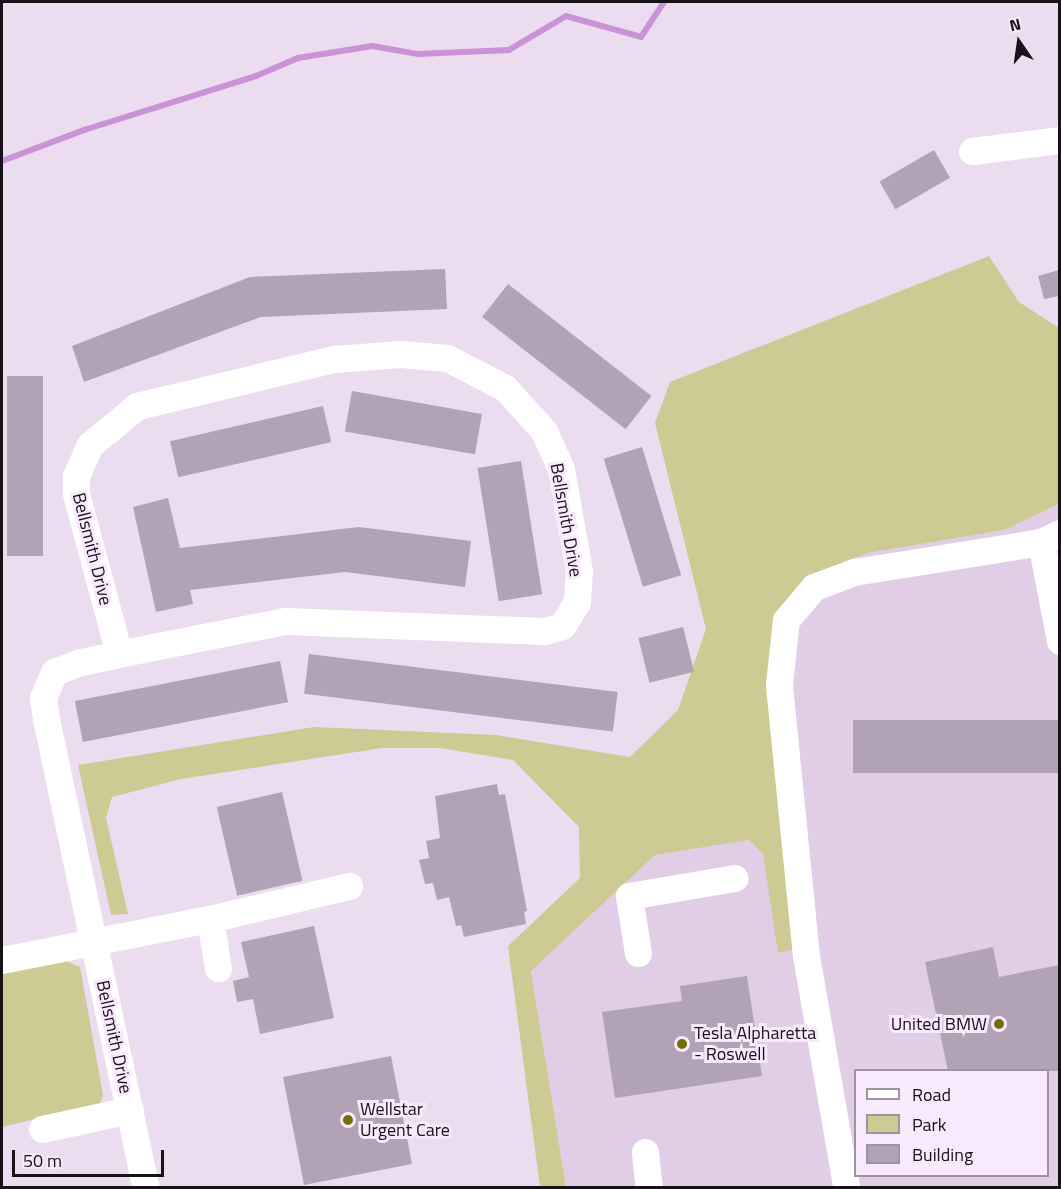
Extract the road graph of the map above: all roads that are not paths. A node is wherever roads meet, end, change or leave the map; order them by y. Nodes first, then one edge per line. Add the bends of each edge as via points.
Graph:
1 (1059, 140) edge
2 (972, 152) dead end
3 (1050, 537) edge
4 (1059, 641) edge
5 (119, 654) junction
6 (734, 878) dead end
7 (349, 886) dead end
8 (210, 919) junction
9 (94, 943) junction
10 (638, 953) dead end
11 (2, 960) edge
12 (218, 968) dead end
13 (130, 1110) junction
14 (42, 1129) dead end
15 (645, 1152) dead end
16 (846, 1185) dead end
17 (146, 1188) edge
18 (649, 1188) edge

1 - 2 street
3 - 4 street
3 - 16 street via 854,572 814,587 786,620 779,684 806,956
5 - 5 street, Bellsmith Drive via 285,621 544,632 562,627 577,602 579,571 561,469 544,431 505,388 447,358 400,354 335,359 137,406 90,445 76,476 76,494
5 - 9 street, Bellsmith Drive via 54,672 43,698
6 - 10 street via 629,896
7 - 8 street
8 - 9 street
8 - 12 street
9 - 11 street
9 - 13 street, Bellsmith Drive
13 - 14 street
13 - 17 street, Bellsmith Drive
15 - 18 street

